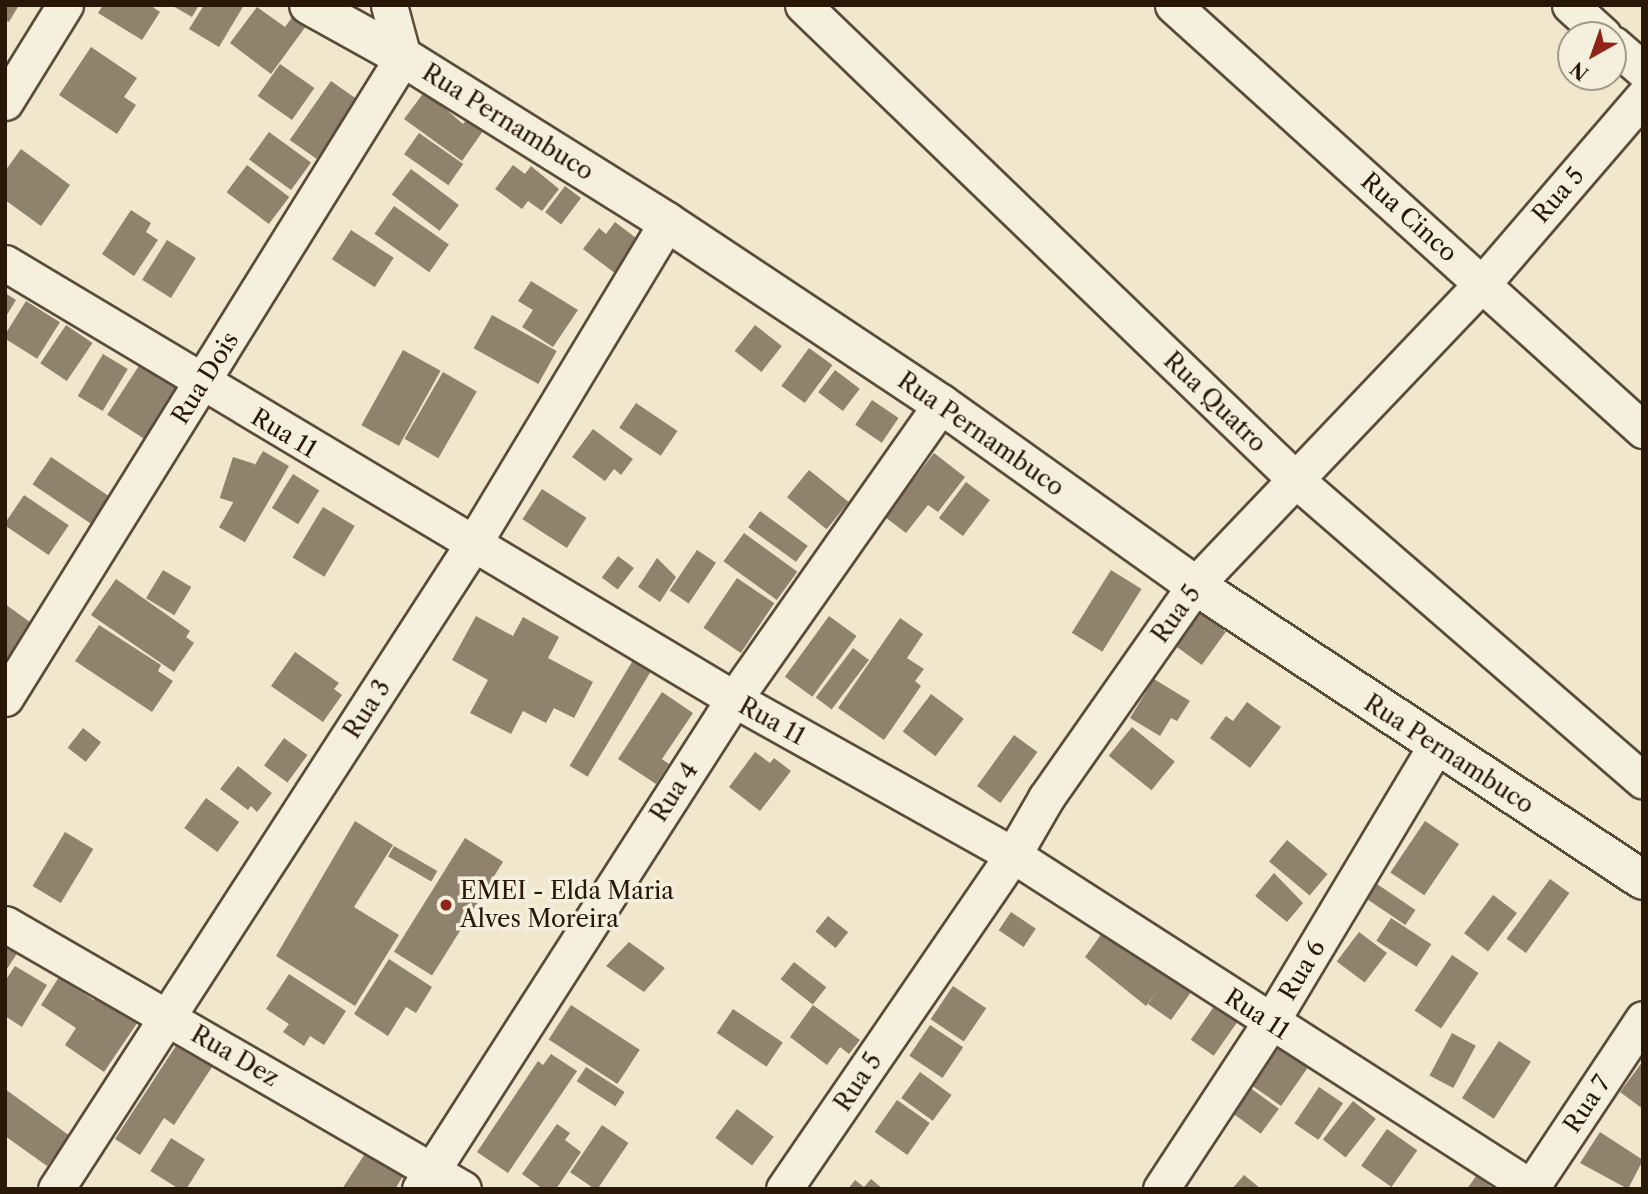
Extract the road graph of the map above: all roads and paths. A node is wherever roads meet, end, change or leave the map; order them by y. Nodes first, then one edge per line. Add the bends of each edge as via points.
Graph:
1 (65, 5) edge
2 (309, 5) edge
3 (389, 5) edge
4 (803, 5) edge
5 (1173, 5) edge
6 (1570, 5) edge
7 (1588, 21) edge
8 (1627, 56) edge
9 (403, 57) junction
10 (1643, 70) edge
11 (1643, 97) edge
12 (5, 102) edge
13 (667, 222) junction
14 (5, 263) edge
15 (1483, 283) junction
16 (202, 384) junction
17 (941, 404) junction
18 (1643, 430) edge
19 (1296, 480) junction
20 (473, 544) junction
21 (1195, 585) junction
22 (5, 698) edge
23 (734, 699) junction
24 (1435, 747) junction
25 (1643, 781) edge
26 (1013, 855) junction
27 (1643, 880) edge
28 (5, 924) edge
29 (169, 1018) junction
30 (1643, 1019) edge
31 (1270, 1023) junction
32 (426, 1180) edge
33 (1532, 1188) edge
34 (56, 1189) edge
35 (463, 1189) edge
36 (785, 1189) edge
37 (1161, 1189) edge

1 - 12 street
2 - 9 street, Rua Pernambuco
3 - 9 street
4 - 19 street, Rua Quatro
5 - 15 street, Rua Cinco
6 - 7 street
8 - 10 street
9 - 13 street, Rua Pernambuco
9 - 16 street, Rua Dois
11 - 15 street, Rua 5
13 - 17 street, Rua Pernambuco
13 - 20 street, Rua 3
14 - 16 street, Rua 11
15 - 18 street, Rua Cinco
15 - 19 street, Rua 5
16 - 20 street, Rua 11
16 - 22 street, Rua Dois
17 - 21 street, Rua Pernambuco
17 - 23 street, Rua 4
19 - 21 street, Rua 5
19 - 25 street, Rua Quatro
20 - 23 street, Rua 11
20 - 29 street, Rua 3
21 - 24 street, Rua Pernambuco
21 - 26 street, Rua 5 via 1045,798
23 - 26 street, Rua 11
23 - 32 street, Rua 4
24 - 27 street, Rua Pernambuco
24 - 31 street, Rua 6
26 - 31 street, Rua 11
26 - 36 street, Rua 5
28 - 29 street, Rua Dez
29 - 32 street, Rua Dez
29 - 34 street, Rua 3
30 - 33 street, Rua 7
31 - 33 street, Rua 11
31 - 37 street, Rua 6
32 - 35 street, Rua Dez

